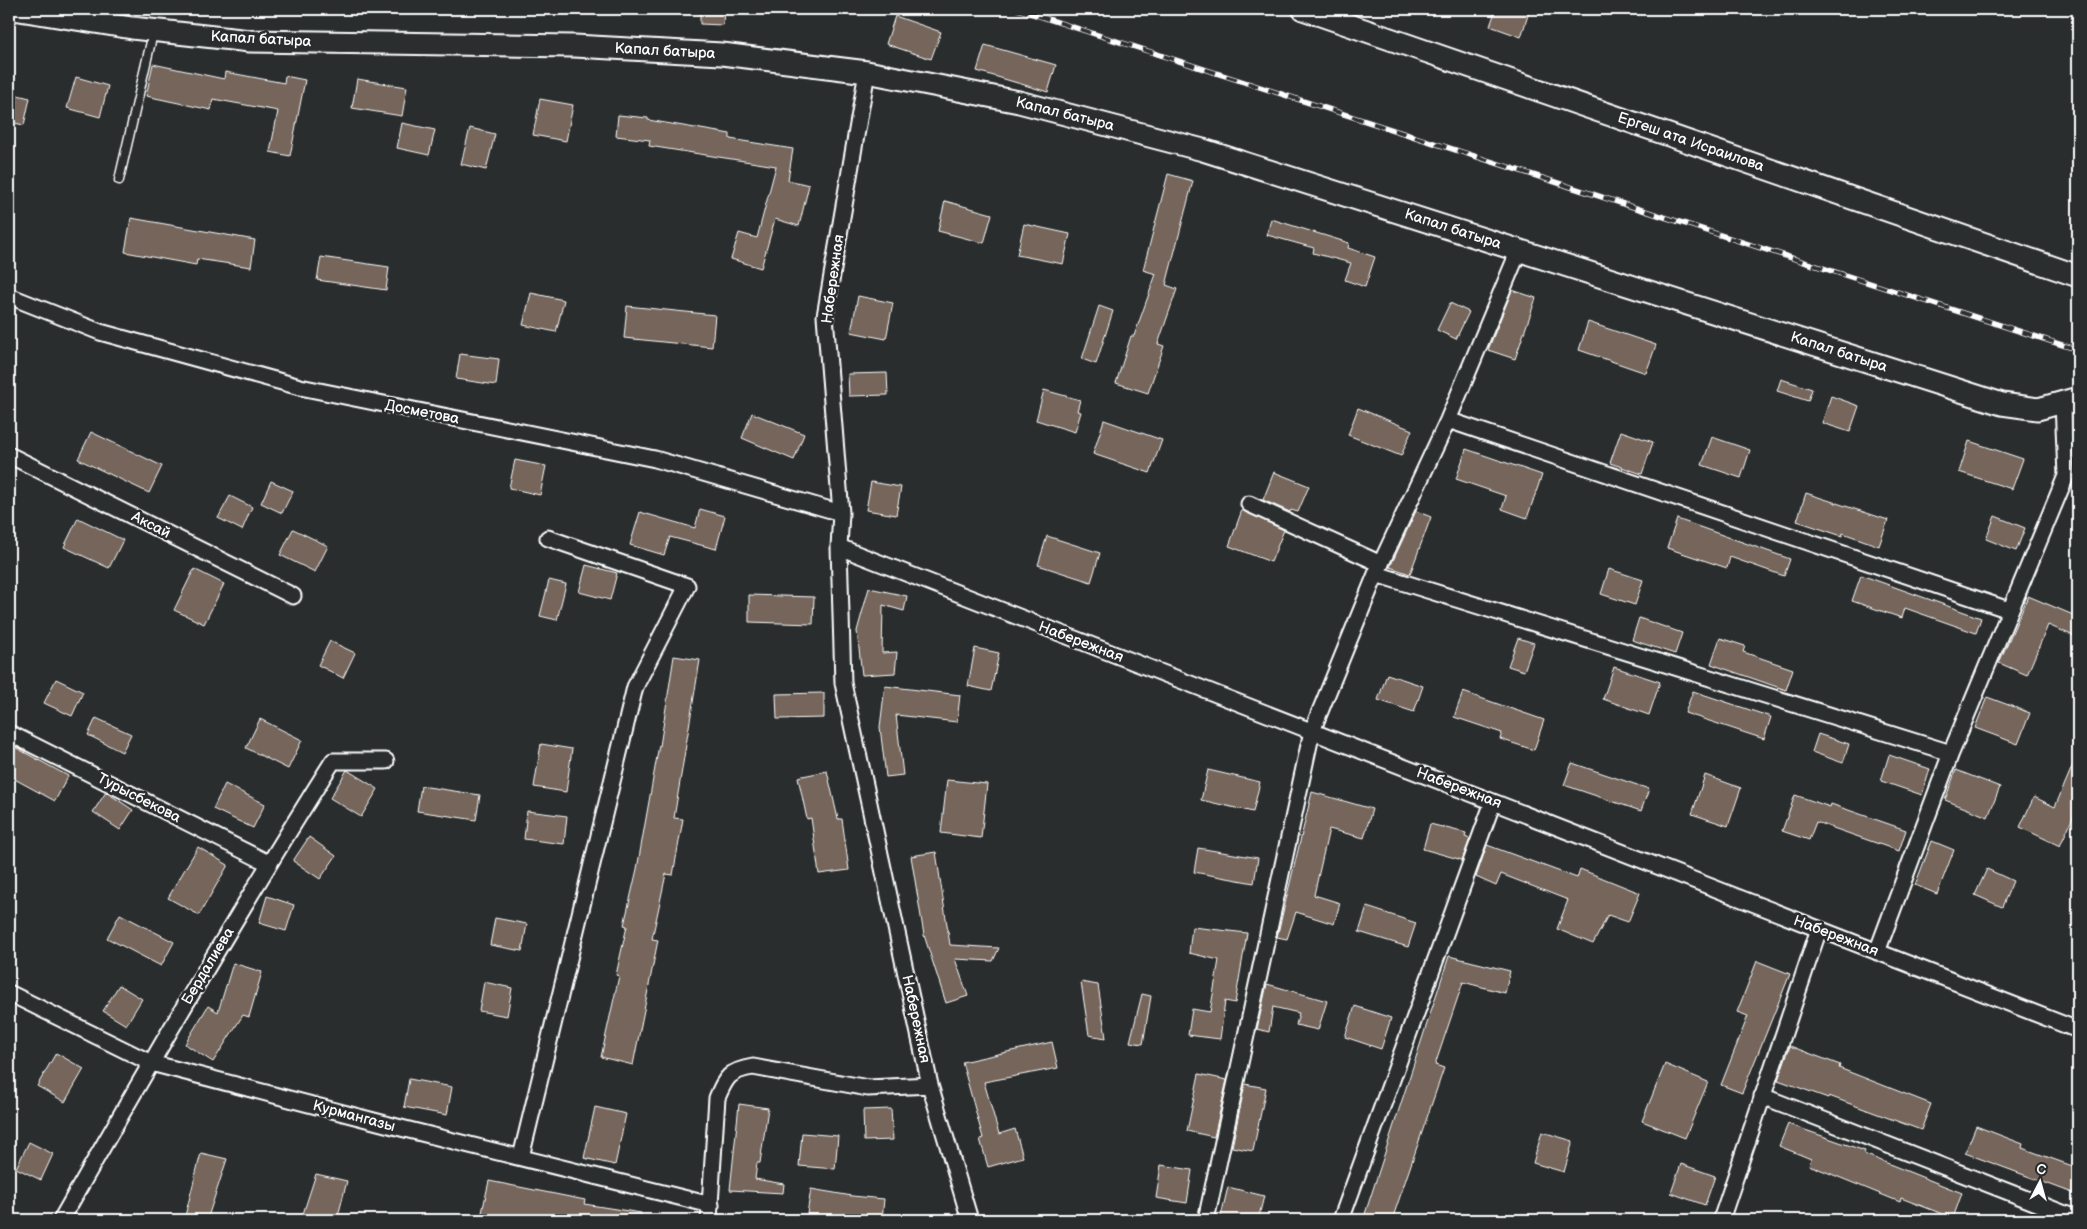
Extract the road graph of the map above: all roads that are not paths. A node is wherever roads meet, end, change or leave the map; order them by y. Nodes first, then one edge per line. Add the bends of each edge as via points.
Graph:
1 (13, 9) edge
2 (1303, 9) edge
3 (153, 31) junction
4 (867, 72) junction
5 (119, 180) dead end
6 (1519, 250) junction
7 (2078, 276) edge
8 (9, 296) edge
9 (2070, 400) edge
10 (1448, 420) junction
11 (9, 454) edge
12 (1249, 504) dead end
13 (840, 513) junction
14 (548, 538) dead end
15 (839, 548) junction
16 (1378, 569) junction
17 (293, 596) dead end
18 (2009, 610) junction
19 (1312, 731) junction
20 (9, 732) edge
21 (1951, 753) junction
22 (386, 761) dead end
23 (1493, 802) junction
24 (268, 864) junction
25 (1819, 929) junction
26 (1877, 952) junction
27 (9, 994) edge
28 (2078, 1030) edge
29 (151, 1063) junction
30 (930, 1085) junction
31 (1762, 1096) junction
32 (521, 1157) junction
33 (711, 1205) junction
34 (2078, 1219) edge
35 (61, 1220) edge
36 (710, 1220) edge
37 (970, 1220) edge
38 (1206, 1220) edge
39 (1341, 1220) edge
40 (1721, 1220) edge

1 - 3 main road, Капал батыра
2 - 7 main road, Ергеш ата Исраилова
3 - 4 main road, Капал батыра via 250,41 574,46 722,54
3 - 5 lane
4 - 6 main road, Капал батыра via 1019,102 1204,150
4 - 13 street, Набережная via 825,316
6 - 9 main road, Капал батыра via 2002,404 2038,409
6 - 10 street
8 - 13 street, Досметова via 100,332 300,387 655,459
9 - 18 street via 2066,476
10 - 16 street
10 - 18 street
11 - 17 street, Аксай
12 - 16 street
13 - 15 street, Набережная
14 - 32 street via 687,586 634,687
15 - 19 street, Набережная
15 - 30 street, Набережная via 843,683
16 - 19 street
16 - 21 street
18 - 21 street
19 - 23 street, Набережная
19 - 38 street
20 - 24 street, Турысбекова
21 - 26 street
22 - 24 street, Бердалиева via 333,761
23 - 25 street, Набережная
23 - 39 street
24 - 29 street, Бердалиева
25 - 26 street, Набережная
25 - 31 street
26 - 28 street, Набережная
27 - 29 street, Курмангазы
29 - 32 street, Курмангазы
29 - 35 street, Бердалиева
30 - 33 street via 868,1088 753,1067 736,1070 724,1083 717,1098
30 - 37 street, Набережная
31 - 34 street
31 - 40 street
32 - 33 street, Курмангазы
33 - 36 street

